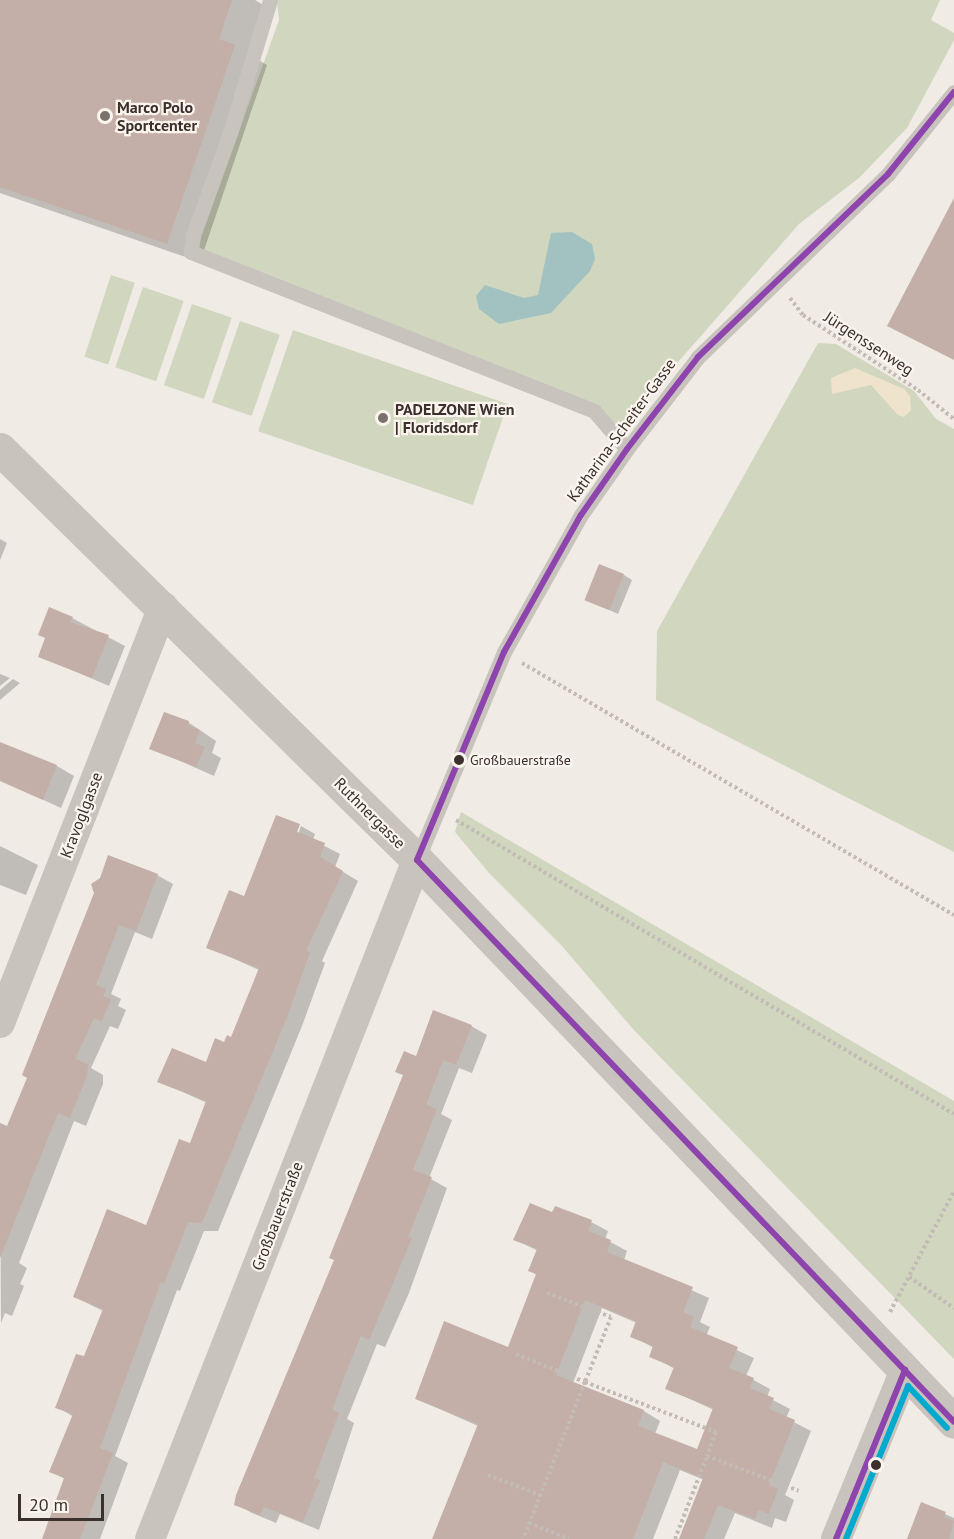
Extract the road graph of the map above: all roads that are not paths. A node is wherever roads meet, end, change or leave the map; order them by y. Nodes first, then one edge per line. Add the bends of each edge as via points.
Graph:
1 (270, 0) edge
2 (954, 92) edge
3 (0, 449) edge
4 (627, 449) junction
5 (163, 607) junction
6 (417, 860) junction
7 (0, 1023) edge
8 (905, 1370) junction
9 (954, 1422) edge
10 (150, 1539) edge
11 (836, 1539) edge

1 - 4 lane via 230,133 193,235 191,252 594,411
2 - 4 lane, Katharina-Scheiter-Gasse via 888,174 698,357
3 - 5 street, Ruthnergasse
4 - 6 lane, Katharina-Scheiter-Gasse via 581,515 504,652
5 - 6 street, Ruthnergasse
5 - 7 street, Kravoglgasse
6 - 8 street, Ruthnergasse
6 - 10 street, Großbauerstraße
8 - 9 street, Ruthnergasse
8 - 11 street

